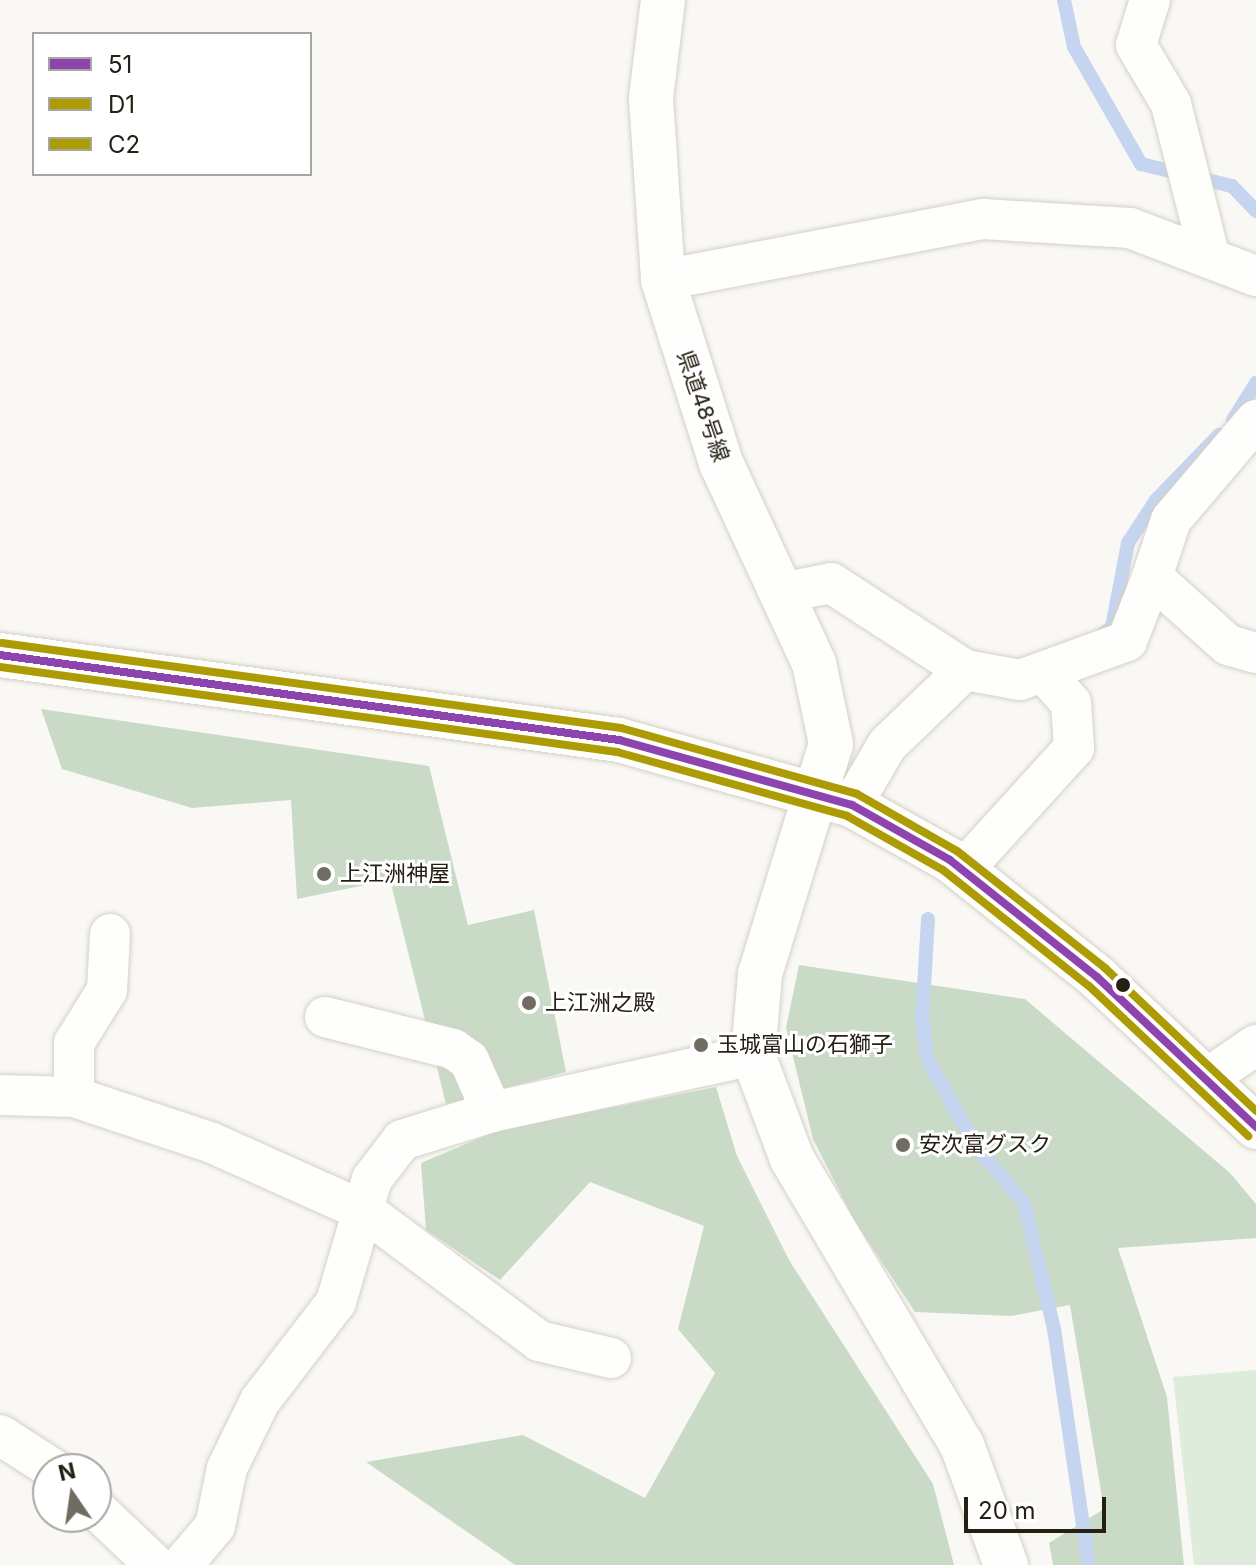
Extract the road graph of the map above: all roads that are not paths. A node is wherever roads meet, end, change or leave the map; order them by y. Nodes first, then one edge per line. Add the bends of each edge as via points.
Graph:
1 (663, 0) edge
2 (1150, 0) edge
3 (1236, 268) edge
4 (663, 280) junction
5 (1256, 420) edge
6 (1152, 577) junction
7 (781, 593) junction
8 (1256, 653) edge
9 (0, 655) edge
10 (967, 670) junction
11 (1033, 677) junction
12 (834, 798) junction
13 (963, 870) junction
14 (110, 934) dead end
15 (325, 1017) dead end
16 (1256, 1045) edge
17 (753, 1055) junction
18 (1205, 1080) junction
19 (0, 1095) edge
20 (74, 1097) junction
21 (492, 1112) junction
22 (1256, 1127) edge
23 (366, 1212) junction
24 (611, 1358) dead end
25 (0, 1435) edge
26 (32, 1456) edge
27 (112, 1524) edge
28 (155, 1565) edge
29 (182, 1565) edge
30 (1006, 1565) edge

1 - 4 main road, 県道48号線 via 651,98
2 - 3 street via 1136,45 1171,104 1198,209
3 - 4 street via 1130,228 983,219
4 - 7 main road, 県道48号線 via 721,463
5 - 6 street via 1171,520
6 - 8 street via 1228,645
6 - 11 street via 1127,641
7 - 10 street via 831,583
7 - 12 main road, 県道48号線 via 825,702
9 - 12 main road via 619,740
10 - 11 street
10 - 12 street
11 - 13 street via 1071,703 1074,748
12 - 13 main road
12 - 17 main road, 県道48号線 via 760,974
13 - 18 main road via 1097,977
14 - 20 street via 107,990 74,1043
15 - 21 street via 453,1049 469,1060
16 - 18 street
17 - 21 street
17 - 30 main road via 792,1159 962,1445
18 - 22 main road
19 - 20 street
20 - 23 street via 212,1143
21 - 23 street via 402,1140 372,1179
23 - 24 street via 539,1341
23 - 29 street via 336,1302 260,1401 227,1468 215,1526
25 - 26 street
27 - 28 street

